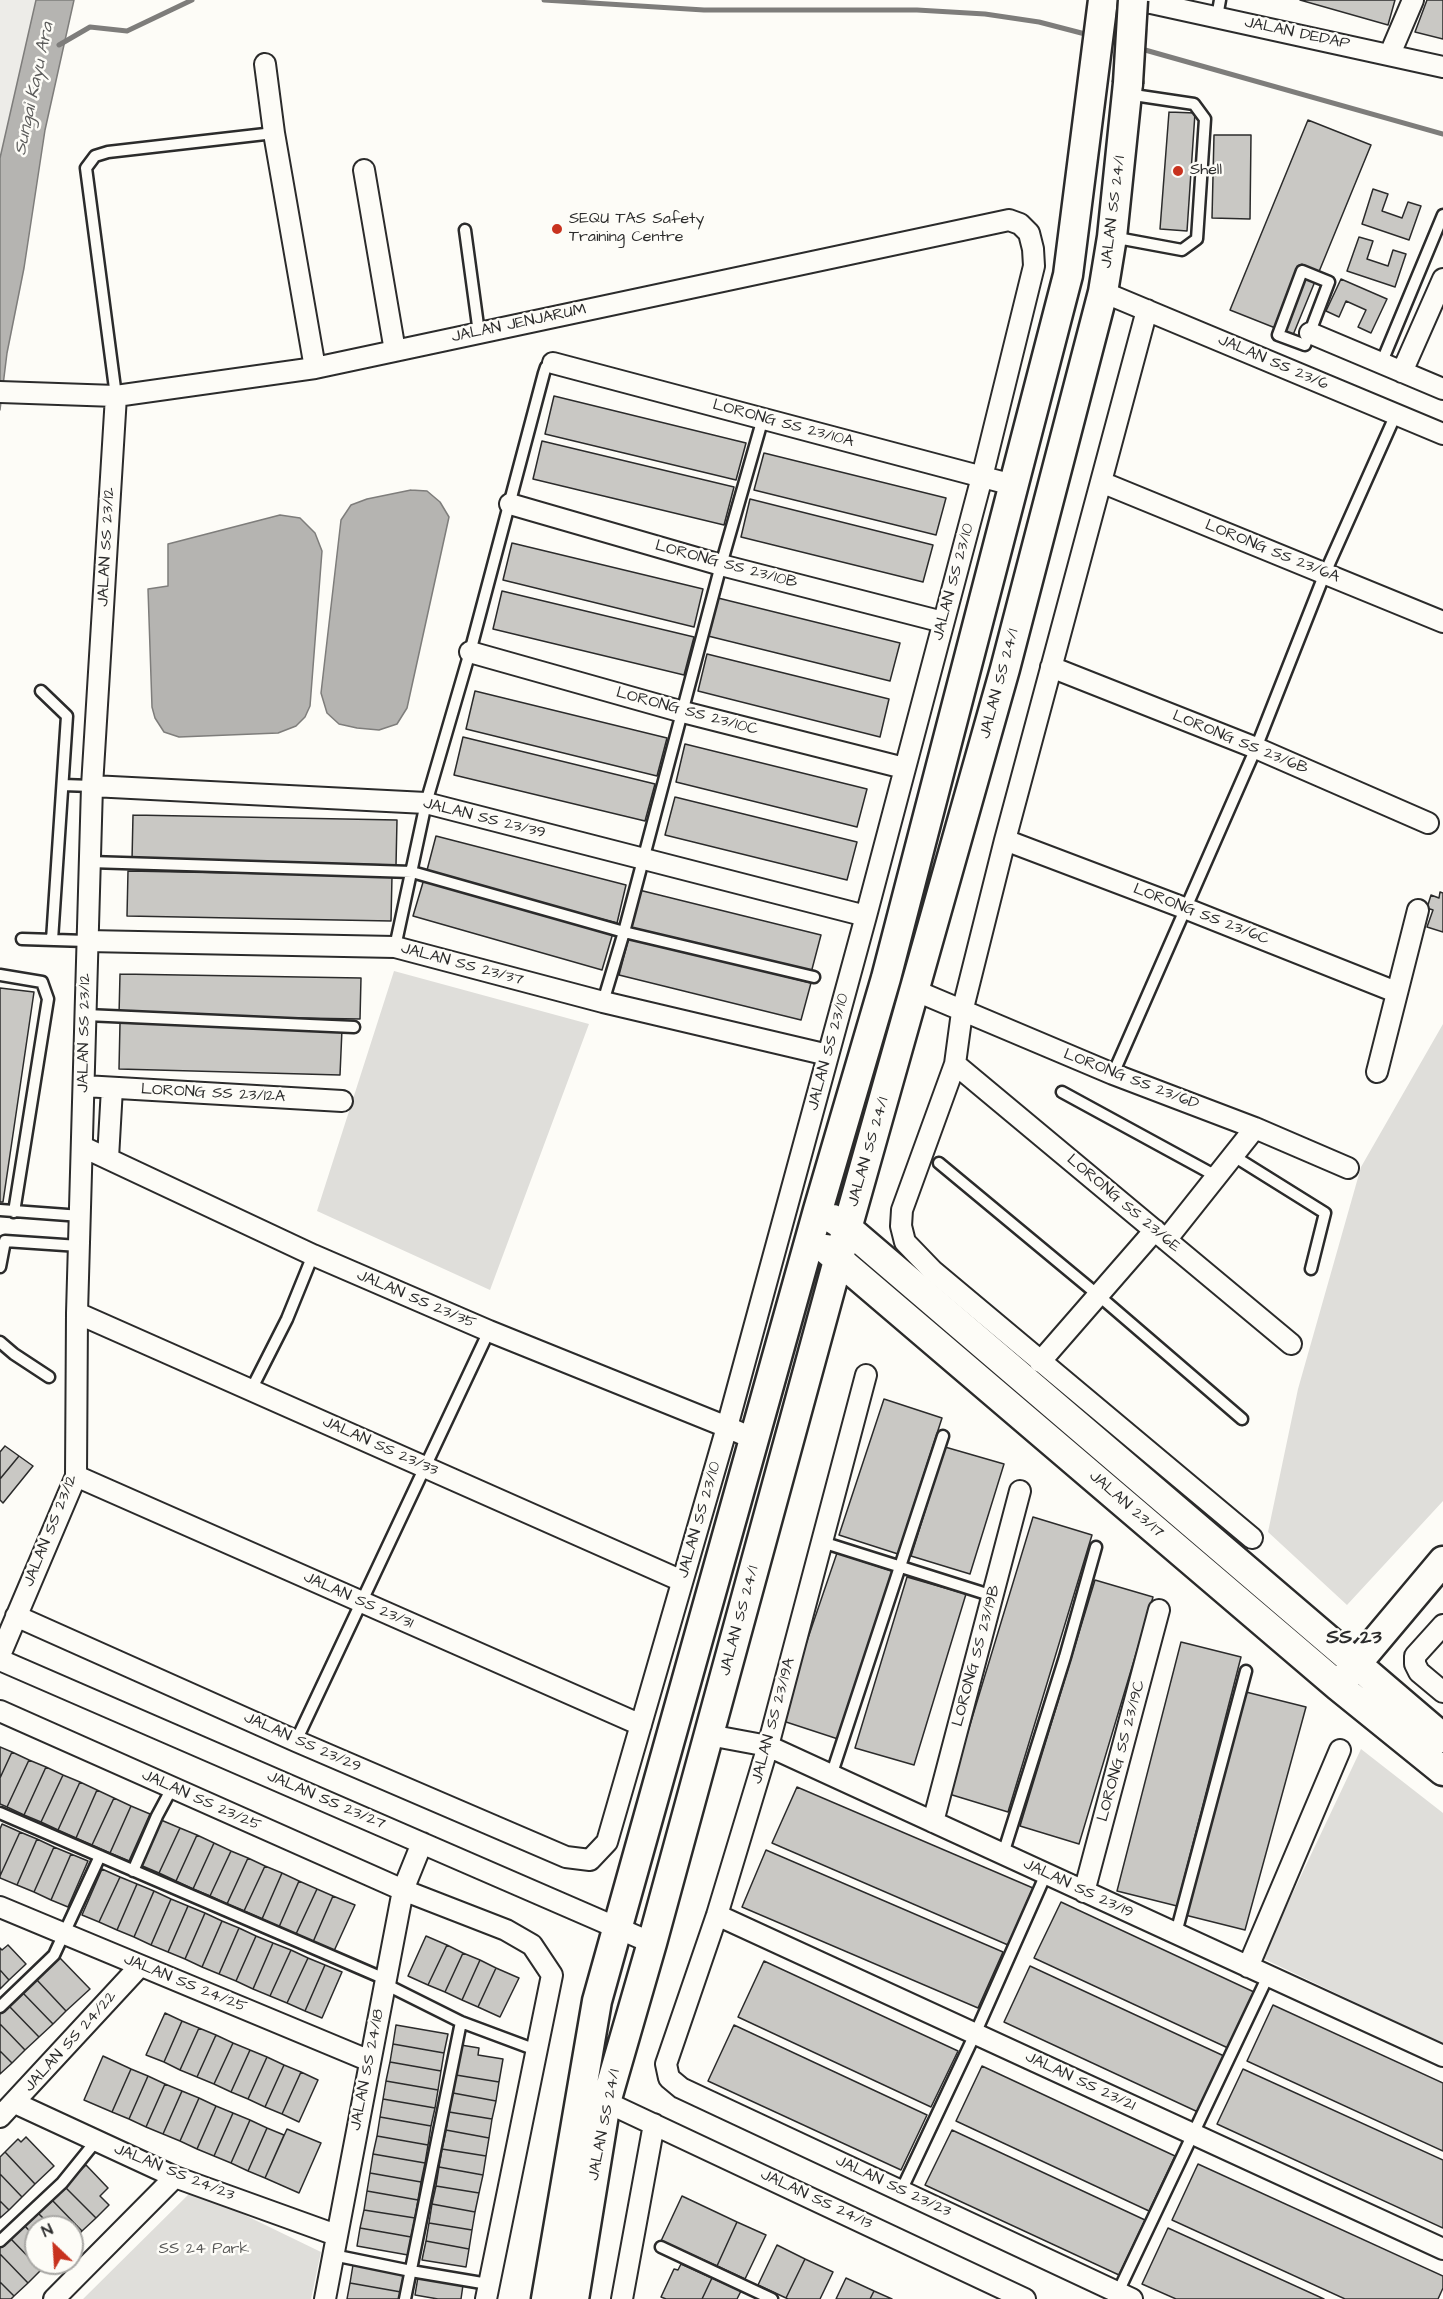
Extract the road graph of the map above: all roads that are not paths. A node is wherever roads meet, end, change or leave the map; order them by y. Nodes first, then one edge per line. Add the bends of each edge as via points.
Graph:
1 (1103, 0) edge
2 (1127, 0) edge
3 (1407, 0) edge
4 (1413, 0) edge
5 (1145, 1) edge
6 (1218, 8) edge
7 (1387, 54) junction
8 (265, 64) dead end
9 (1443, 67) edge
10 (1128, 89) junction
11 (274, 133) junction
12 (364, 170) dead end
13 (1443, 215) edge
14 (465, 230) dead end
15 (1029, 232) joint
16 (1112, 237) junction
17 (1443, 279) edge
18 (1103, 292) junction
19 (1148, 310) junction
20 (479, 333) junction
21 (1310, 333) junction
22 (395, 351) junction
23 (553, 363) joint
24 (1382, 364) junction
25 (315, 368) junction
26 (1402, 372) junction
27 (1443, 389) edge
28 (0, 392) edge
29 (116, 396) junction
30 (1396, 414) junction
31 (763, 418) junction
32 (1443, 434) edge
33 (982, 477) junction
34 (1101, 482) junction
35 (1013, 485) junction
36 (510, 504) junction
37 (721, 565) junction
38 (1325, 573) junction
39 (943, 622) junction
40 (1443, 622) edge
41 (470, 652) junction
42 (1051, 667) junction
43 (41, 691) dead end
44 (683, 712) junction
45 (1256, 748) junction
46 (904, 768) junction
47 (63, 785) junction
48 (92, 786) junction
49 (426, 803) junction
50 (1428, 823) dead end
51 (1005, 840) junction
52 (643, 860) junction
53 (90, 862) junction
54 (412, 872) junction
55 (1187, 909) junction
56 (1418, 910) dead end
57 (866, 916) junction
58 (624, 932) junction
59 (22, 939) dead end
60 (52, 940) junction
61 (87, 941) junction
62 (395, 947) junction
63 (0, 975) edge
64 (814, 977) dead end
65 (914, 990) junction
66 (1396, 992) junction
67 (603, 1002) junction
68 (962, 1012) junction
69 (86, 1015) junction
70 (354, 1027) dead end
71 (828, 1054) junction
72 (954, 1064) junction
73 (1377, 1072) dead end
74 (1113, 1074) junction
75 (84, 1086) junction
76 (112, 1088) junction
77 (1062, 1092) dead end
78 (342, 1101) dead end
79 (1255, 1128) junction
80 (83, 1147) junction
81 (1232, 1155) junction
82 (108, 1158) junction
83 (939, 1163) dead end
84 (1348, 1168) dead end
85 (1216, 1176) junction
86 (0, 1210) edge
87 (818, 1210) junction
88 (14, 1212) junction
89 (81, 1216) junction
90 (847, 1228) junction
91 (1160, 1235) junction
92 (811, 1238) junction
93 (79, 1246) junction
94 (313, 1256) junction
95 (839, 1257) junction
96 (0, 1267) edge
97 (1311, 1269) dead end
98 (1098, 1295) junction
99 (77, 1313) junction
100 (489, 1331) junction
101 (0, 1342) edge
102 (1291, 1344) dead end
103 (1040, 1362) junction
104 (866, 1374) dead end
105 (49, 1377) dead end
106 (251, 1390) junction
107 (1242, 1419) dead end
108 (727, 1426) junction
109 (943, 1436) dead end
110 (754, 1439) junction
111 (425, 1467) junction
112 (76, 1476) junction
113 (1020, 1491) dead end
114 (1252, 1538) dead end
115 (822, 1542) junction
116 (1096, 1547) dead end
117 (1443, 1561) edge
118 (901, 1567) junction
119 (682, 1581) junction
120 (993, 1596) junction
121 (362, 1602) junction
122 (1159, 1610) dead end
123 (16, 1616) junction
124 (1443, 1624) edge
125 (0, 1654) edge
126 (0, 1660) edge
127 (1246, 1671) dead end
128 (1347, 1675) junction
129 (1443, 1692) edge
130 (0, 1711) edge
131 (641, 1725) junction
132 (709, 1735) junction
133 (1443, 1738) edge
134 (296, 1741) junction
135 (768, 1746) junction
136 (1340, 1750) dead end
137 (1443, 1771) edge
138 (831, 1776) junction
139 (172, 1788) junction
140 (0, 1813) edge
141 (933, 1821) junction
142 (422, 1843) junction
143 (1003, 1854) junction
144 (100, 1856) junction
145 (590, 1860) joint
146 (133, 1870) junction
147 (1046, 1874) junction
148 (403, 1890) junction
149 (1084, 1892) junction
150 (0, 1907) edge
151 (717, 1915) junction
152 (617, 1927) junction
153 (1176, 1933) junction
154 (63, 1934) junction
155 (652, 1943) junction
156 (140, 1966) junction
157 (1248, 1966) junction
158 (1268, 1976) junction
159 (385, 1982) junction
160 (0, 2007) edge
161 (461, 2022) junction
162 (975, 2034) junction
163 (536, 2050) junction
164 (1443, 2056) edge
165 (370, 2061) junction
166 (666, 2064) joint
167 (606, 2102) junction
168 (15, 2103) junction
169 (0, 2117) edge
170 (654, 2124) junction
171 (1193, 2134) junction
172 (96, 2141) junction
173 (175, 2177) junction
174 (901, 2191) junction
175 (336, 2235) junction
176 (0, 2241) edge
177 (662, 2247) dead end
178 (1443, 2249) edge
179 (333, 2255) junction
180 (411, 2271) junction
181 (487, 2292) edge
182 (1125, 2296) edge
183 (54, 2299) edge
184 (324, 2299) edge
185 (405, 2299) edge
186 (546, 2299) edge
187 (574, 2299) edge
188 (622, 2299) edge
189 (772, 2299) edge
190 (1025, 2299) edge

1 - 35 main road, JALAN SS 24/1 via 1068,275
2 - 5 street, JALAN DEDAP
3 - 7 street
4 - 7 street
5 - 6 street, JALAN DEDAP
5 - 10 main road, JALAN SS 24/1, bridge
6 - 7 street, JALAN DEDAP
7 - 9 street, JALAN DEDAP
8 - 11 street
10 - 16 main road, JALAN SS 24/1
10 - 16 lane via 1194,104 1205,119 1197,239 1182,250
11 - 25 street
11 - 29 lane via 108,152 95,156 86,168
12 - 22 street
13 - 24 lane
14 - 20 lane
15 - 20 street, JALAN JENJARUM via 1009,220
15 - 33 street, JALAN SS 23/10 via 1034,266
16 - 18 main road, JALAN SS 24/1
17 - 26 street
18 - 19 street, JALAN SS 23/6
18 - 65 main road, JALAN SS 24/1 via 1005,669
19 - 30 street, JALAN SS 23/6
19 - 34 street
20 - 22 street, JALAN JENJARUM
21 - 21 lane via 1305,345 1278,335 1302,271 1329,282
21 - 24 street
22 - 25 street, JALAN JENJARUM
23 - 31 street, LORONG SS 23/10A
23 - 36 lane via 544,373
24 - 26 street
25 - 29 street, JALAN JENJARUM
26 - 27 street
28 - 29 street, JALAN JENJARUM
29 - 48 street, JALAN SS 23/12
30 - 32 street, JALAN SS 23/6
30 - 38 lane
31 - 33 street, LORONG SS 23/10A
31 - 37 lane
33 - 35 street, LORONG SS 23/10A
33 - 39 street, JALAN SS 23/10
34 - 38 street, LORONG SS 23/6A
34 - 42 street
35 - 87 main road, JALAN SS 24/1 via 886,978
36 - 37 street, LORONG SS 23/10B
36 - 41 lane
37 - 39 street, LORONG SS 23/10B
37 - 44 lane
38 - 40 street, LORONG SS 23/6A
38 - 45 lane
39 - 46 street, JALAN SS 23/10
41 - 44 street, LORONG SS 23/10C
41 - 49 lane
42 - 45 street, LORONG SS 23/6B
42 - 51 street
43 - 47 lane via 67,716
44 - 46 street, LORONG SS 23/10C
44 - 52 lane
45 - 50 street, LORONG SS 23/6B
45 - 55 lane
46 - 57 street, JALAN SS 23/10
47 - 48 lane
47 - 60 lane
48 - 49 street, JALAN SS 23/39
48 - 53 street, JALAN SS 23/12
49 - 52 street, JALAN SS 23/39
49 - 54 lane
51 - 55 street, LORONG SS 23/6C
51 - 68 street
52 - 57 street, JALAN SS 23/39
52 - 58 lane
53 - 54 lane
53 - 61 street, JALAN SS 23/12
54 - 58 lane
54 - 62 lane
55 - 66 street, LORONG SS 23/6C
55 - 74 lane
56 - 66 street
57 - 71 street, JALAN SS 23/10
58 - 64 lane
58 - 67 lane
59 - 60 lane
60 - 61 lane
61 - 62 street, JALAN SS 23/37
61 - 69 street, JALAN SS 23/12
62 - 67 street, JALAN SS 23/37
63 - 88 lane via 42,982 48,999
65 - 68 street, LORONG SS 23/6D
65 - 90 main road, JALAN SS 24/1
66 - 73 street
67 - 71 street, JALAN SS 23/37
68 - 72 street
68 - 74 street, LORONG SS 23/6D
69 - 70 lane
69 - 75 street, JALAN SS 23/12
71 - 108 street, JALAN SS 23/10
72 - 91 street, LORONG SS 23/6E
72 - 103 street via 903,1210 905,1242 933,1271
74 - 79 street, LORONG SS 23/6D
75 - 76 street, LORONG SS 23/12A
75 - 80 street, JALAN SS 23/12
76 - 78 street, LORONG SS 23/12A
76 - 82 street
77 - 85 lane
79 - 81 street
79 - 84 street, LORONG SS 23/6D
80 - 82 street, JALAN SS 23/35
80 - 89 street, JALAN SS 23/12
81 - 85 street
81 - 97 lane via 1325,1213
82 - 94 street, JALAN SS 23/35
83 - 98 lane
85 - 91 street
86 - 88 lane
87 - 90 main road, JALAN 23/17
87 - 92 main road, JALAN SS 24/1
88 - 89 lane
89 - 93 street, JALAN SS 23/12
90 - 95 main road, JALAN SS 24/1
90 - 128 main road, JALAN 23/17
91 - 98 street
91 - 102 street, LORONG SS 23/6E
92 - 95 main road, JALAN 23/17
92 - 110 main road, JALAN SS 24/1
93 - 96 lane via 5,1240
93 - 99 street, JALAN SS 23/12
94 - 100 street, JALAN SS 23/35
94 - 106 lane
95 - 128 main road, JALAN 23/17
95 - 132 main road, JALAN SS 24/1
98 - 103 street
98 - 107 lane
99 - 106 street, JALAN SS 23/33
99 - 112 street, JALAN SS 23/12
100 - 108 street, JALAN SS 23/35
100 - 111 lane
101 - 105 lane
103 - 114 street
104 - 115 street, JALAN SS 23/19A
106 - 111 street, JALAN SS 23/33
108 - 110 street, JALAN SS 23/35
108 - 119 street, JALAN SS 23/10
109 - 118 lane
110 - 152 main road, JALAN SS 24/1
111 - 119 street, JALAN SS 23/33
111 - 121 lane
112 - 121 street, JALAN SS 23/31
112 - 123 street, JALAN SS 23/12
113 - 120 street, LORONG SS 23/19B
115 - 118 lane
115 - 135 street, JALAN SS 23/19A
116 - 143 lane
117 - 128 main road
118 - 120 lane
118 - 138 lane
119 - 131 street, JALAN SS 23/10
120 - 141 street, LORONG SS 23/19B
121 - 131 street, JALAN SS 23/31
121 - 134 lane
122 - 149 street, LORONG SS 23/19C
123 - 125 street, JALAN SS 23/12
123 - 134 street, JALAN SS 23/29
124 - 129 street via 1415,1656 1415,1664
126 - 142 street, JALAN SS 23/27
127 - 153 lane
128 - 133 main road, JALAN 23/17
128 - 137 main road, JALAN 23/17
130 - 139 street, JALAN SS 23/25
131 - 145 street, JALAN SS 23/10 via 607,1842
132 - 135 street, JALAN SS 23/19
132 - 155 main road, JALAN SS 24/1
134 - 145 street, JALAN SS 23/29 via 566,1857
135 - 138 street, JALAN SS 23/19
135 - 151 street, JALAN SS 23/19A
136 - 157 street
138 - 141 street, JALAN SS 23/19
139 - 146 lane
139 - 148 street, JALAN SS 23/25
140 - 144 lane
141 - 143 street, JALAN SS 23/19
142 - 148 street, JALAN SS 24/18
142 - 152 street, JALAN SS 23/27
143 - 147 street, JALAN SS 23/19
144 - 146 lane
144 - 154 lane
146 - 159 lane
147 - 149 street, JALAN SS 23/19
147 - 162 lane
148 - 159 street, JALAN SS 24/18
148 - 163 street via 506,1930 532,1945 552,1975
149 - 153 street, JALAN SS 23/19
150 - 154 street, JALAN SS 24/25
151 - 162 street, JALAN SS 23/21
151 - 166 street, JALAN SS 23/19A
152 - 155 street, JALAN SS 23/27
152 - 186 main road, JALAN SS 24/1 via 597,2001
153 - 157 street, JALAN SS 23/19
154 - 156 street, JALAN SS 24/25
154 - 160 lane via 54,1955
155 - 167 main road, JALAN SS 24/1
156 - 165 street, JALAN SS 24/25
156 - 168 street, JALAN SS 24/22
157 - 158 street, JALAN SS 23/19
158 - 164 street, JALAN SS 23/19
158 - 171 lane
159 - 161 lane
159 - 165 street, JALAN SS 24/18
161 - 163 lane
161 - 180 lane
162 - 171 street, JALAN SS 23/21
162 - 174 lane
163 - 181 street
165 - 175 street, JALAN SS 24/18
166 - 174 street, JALAN SS 23/23 via 669,2078 681,2088
167 - 170 street, JALAN SS 24/13
167 - 187 main road, JALAN SS 24/1
168 - 169 street, JALAN SS 24/22
168 - 172 street, JALAN SS 24/23
170 - 188 street
170 - 190 street, JALAN SS 24/13
171 - 178 street, JALAN SS 23/21
171 - 182 lane
172 - 173 street, JALAN SS 24/23
172 - 176 lane via 62,2182
173 - 175 street, JALAN SS 24/23
173 - 183 street
174 - 182 street, JALAN SS 23/23
175 - 179 street, JALAN SS 24/18
177 - 189 lane
179 - 180 lane
179 - 184 street, JALAN SS 24/18
180 - 181 lane
180 - 185 lane

